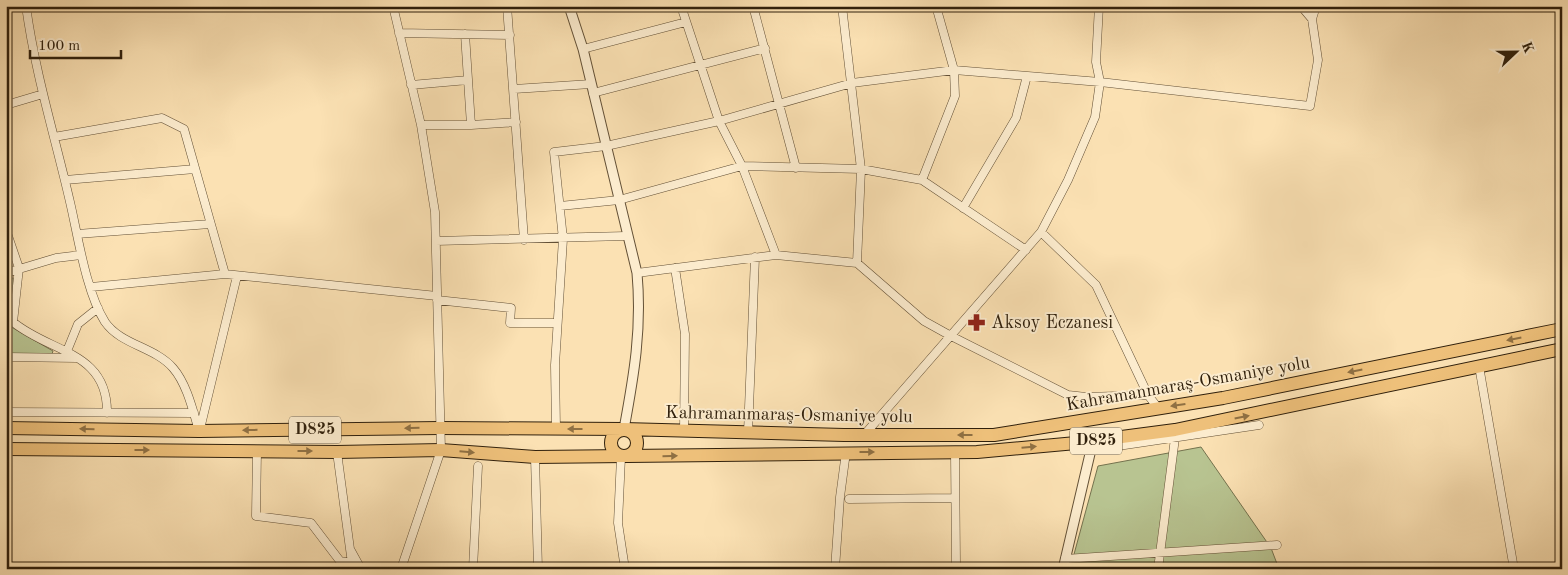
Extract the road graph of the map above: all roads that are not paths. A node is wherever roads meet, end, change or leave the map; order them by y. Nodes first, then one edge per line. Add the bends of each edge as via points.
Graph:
1 (26, 6) edge
2 (393, 6) edge
3 (507, 6) edge
4 (569, 6) edge
5 (681, 6) edge
6 (753, 6) edge
7 (842, 6) edge
8 (936, 6) edge
9 (1099, 6) edge
10 (1302, 6) edge
11 (1316, 6) edge
12 (1312, 19) junction
13 (686, 22) junction
14 (399, 33) junction
15 (465, 34) junction
16 (510, 35) junction
17 (765, 48) junction
18 (583, 50) junction
19 (699, 65) junction
20 (954, 70) junction
21 (1027, 76) junction
22 (468, 80) junction
23 (1100, 82) junction
24 (852, 84) junction
25 (411, 85) junction
26 (514, 89) junction
27 (592, 89) junction
28 (43, 94) junction
29 (780, 104) junction
30 (6, 105) edge
31 (719, 121) junction
32 (516, 122) junction
33 (421, 125) junction
34 (471, 125) junction
35 (54, 137) junction
36 (606, 146) junction
37 (742, 166) junction
38 (796, 168) junction
39 (195, 169) junction
40 (861, 169) junction
41 (65, 180) junction
42 (922, 180) junction
43 (619, 200) junction
44 (560, 206) junction
45 (963, 208) junction
46 (210, 224) junction
47 (6, 230) edge
48 (1041, 232) junction
49 (77, 234) junction
50 (626, 236) junction
51 (563, 239) junction
52 (524, 240) junction
53 (436, 241) junction
54 (1026, 250) junction
55 (81, 254) junction
56 (776, 255) junction
57 (755, 257) junction
58 (857, 263) junction
59 (19, 268) junction
60 (675, 268) junction
61 (6, 272) edge
62 (636, 273) junction
63 (225, 274) junction
64 (237, 276) junction
65 (92, 287) junction
66 (437, 298) junction
67 (98, 308) junction
68 (557, 323) junction
69 (1562, 329) edge
70 (951, 336) junction
71 (1562, 349) edge
72 (67, 351) junction
73 (6, 357) edge
74 (79, 357) junction
75 (1478, 366) junction
76 (1148, 396) junction
77 (1158, 408) junction
78 (6, 412) edge
79 (107, 413) junction
80 (194, 413) junction
81 (1259, 425) dead end
82 (6, 428) edge
83 (440, 428) junction
84 (556, 429) junction
85 (626, 430) junction
86 (199, 431) junction
87 (684, 432) junction
88 (748, 433) junction
89 (865, 434) junction
90 (1175, 438) junction
91 (1092, 446) junction
92 (6, 449) edge
93 (441, 450) junction
94 (257, 451) junction
95 (337, 452) junction
96 (846, 452) junction
97 (955, 452) junction
98 (535, 457) junction
99 (623, 457) junction
100 (478, 466) dead end
101 (955, 498) junction
102 (849, 499) dead end
103 (1277, 545) dead end
104 (350, 549) junction
105 (1158, 554) junction
106 (956, 564) dead end
107 (1064, 564) edge
108 (361, 569) edge
109 (401, 569) edge
110 (473, 569) edge
111 (538, 569) edge
112 (625, 569) edge
113 (675, 569) edge
114 (802, 569) edge
115 (835, 569) edge
116 (1158, 569) edge
117 (1514, 569) edge

1 - 28 street
2 - 14 street
3 - 16 street
4 - 18 street
5 - 13 street
6 - 17 street
7 - 24 street
8 - 20 street
9 - 23 street via 1096,62
10 - 12 street
11 - 12 street
12 - 23 street via 1318,60 1310,106
13 - 18 street
13 - 19 street
14 - 15 street
14 - 25 street
15 - 16 street
15 - 22 street
16 - 26 street
17 - 19 street
17 - 29 street
18 - 27 street
19 - 27 street
19 - 31 street
20 - 21 street
20 - 24 street
20 - 42 street via 956,96
21 - 23 street
21 - 45 street via 1016,118
22 - 25 street
22 - 34 street
23 - 48 street via 1095,117
24 - 29 street
24 - 40 street
25 - 33 street
26 - 27 street
26 - 32 street
27 - 36 street
28 - 30 street
28 - 35 street
29 - 31 street
29 - 38 street
31 - 36 street
31 - 37 street
32 - 34 street
32 - 52 street
33 - 34 street
33 - 53 street via 436,212
35 - 39 street via 162,118 184,129
35 - 41 street
36 - 43 street
36 - 44 street via 554,152
37 - 38 street
37 - 43 street
37 - 56 street
38 - 40 street
39 - 41 street
39 - 46 street
40 - 42 street
40 - 58 street
41 - 49 street
42 - 45 street
43 - 44 street
43 - 50 street
44 - 51 street
45 - 54 street
46 - 49 street
46 - 63 street
47 - 59 street
48 - 54 street
48 - 76 street via 1096,285
49 - 55 street
50 - 51 street
50 - 62 street
51 - 52 street
51 - 68 street
52 - 53 street
53 - 66 street
54 - 70 street
55 - 59 street
55 - 65 street
56 - 57 street
56 - 58 street
57 - 60 street
57 - 88 street
58 - 70 street via 924,321
59 - 61 street
59 - 72 street via 13,322
60 - 62 street
60 - 87 street via 685,334
62 - 85 street via 640,309 638,348
63 - 64 street
63 - 65 street
64 - 66 street
64 - 86 street
65 - 67 street
66 - 68 street via 511,308 510,323
66 - 83 street
67 - 72 street via 78,324
67 - 80 street via 117,334 174,368
68 - 84 street
69 -> 77 highway, Kahramanmaraş-Osmaniye yolu / D825
70 - 76 street via 1068,394 1086,397
70 - 89 street
71 - 75 highway, Kahramanmaraş-Osmaniye yolu / D825
72 - 74 street
73 - 74 street
74 - 79 street via 98,374
91 -> 75 highway, Kahramanmaraş-Osmaniye yolu / D825
75 - 117 street
76 - 77 street
77 -> 89 highway, Kahramanmaraş-Osmaniye yolu / D825 via 994,435
78 - 79 street
79 - 80 street
80 - 86 street
81 - 90 street
86 -> 82 highway, Kahramanmaraş-Osmaniye yolu / D825
83 - 84 highway, Kahramanmaraş-Osmaniye yolu / D825
83 -> 86 highway, Kahramanmaraş-Osmaniye yolu / D825
83 - 93 street
85 -> 84 highway, Kahramanmaraş-Osmaniye yolu / D825
85 - 87 highway, Kahramanmaraş-Osmaniye yolu / D825
85 - 99 highway via 635,436 637,445 634,453
85 - 99 highway via 616,433 611,444 614,452
87 - 88 highway, Kahramanmaraş-Osmaniye yolu / D825
88 - 89 highway, Kahramanmaraş-Osmaniye yolu / D825
90 - 91 street
90 - 105 street
97 -> 91 highway, Kahramanmaraş-Osmaniye yolu / D825
91 - 107 street
92 -> 94 highway, Kahramanmaraş-Osmaniye yolu / D825
93 - 95 highway, Kahramanmaraş-Osmaniye yolu / D825
93 -> 98 highway, Kahramanmaraş-Osmaniye yolu / D825
93 - 109 street
94 -> 95 highway, Kahramanmaraş-Osmaniye yolu / D825
94 - 104 street via 256,516 310,523 340,561 352,563
95 - 104 street
96 -> 97 highway, Kahramanmaraş-Osmaniye yolu / D825
99 -> 96 highway, Kahramanmaraş-Osmaniye yolu / D825
96 - 115 street
97 - 101 street
98 - 99 highway, Kahramanmaraş-Osmaniye yolu / D825
98 - 111 street
99 - 112 street via 618,523
100 - 110 street
101 - 102 street
101 - 106 street
103 - 105 street
104 - 108 street
105 - 107 street
105 - 116 street
113 - 114 street

